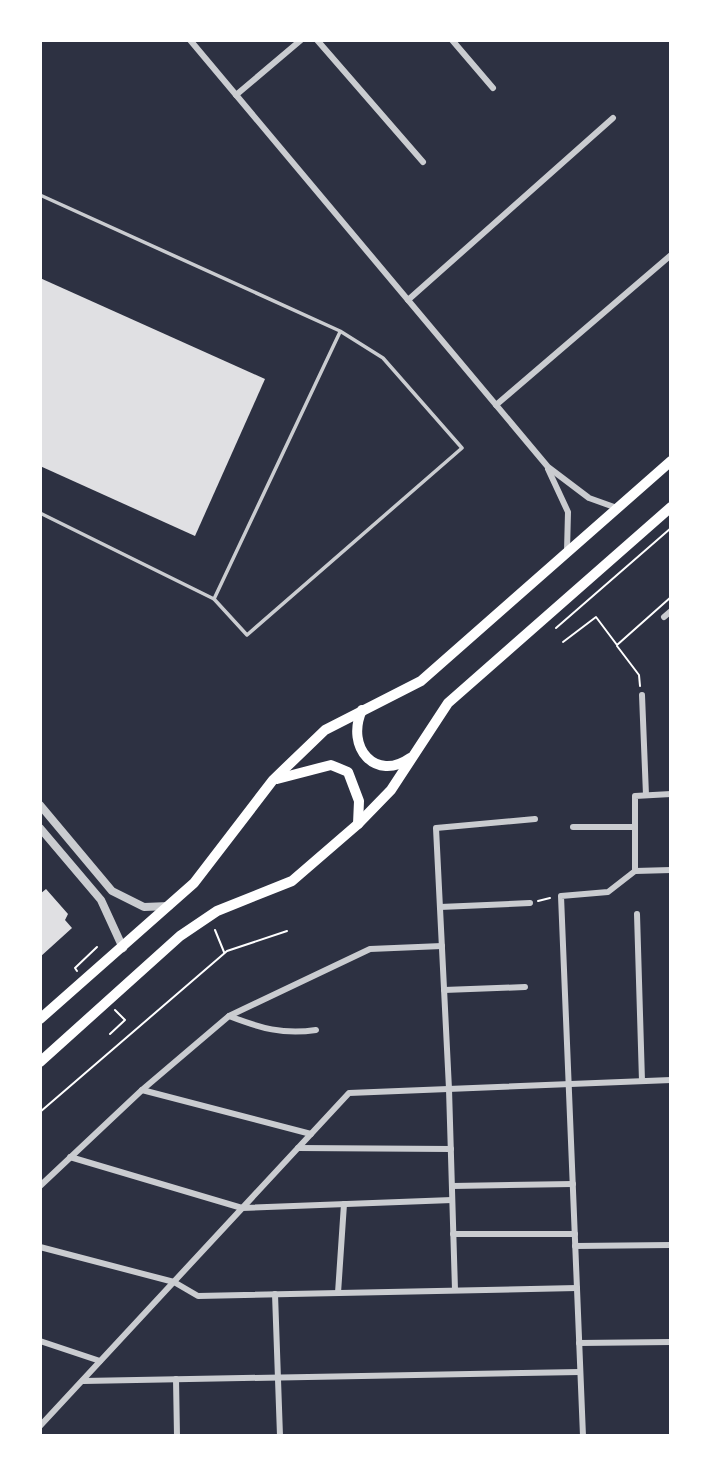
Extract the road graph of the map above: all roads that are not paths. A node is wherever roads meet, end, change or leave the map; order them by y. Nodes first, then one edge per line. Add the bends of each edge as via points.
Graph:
1 (190, 40) edge
2 (301, 40) edge
3 (317, 40) edge
4 (452, 40) edge
5 (493, 88) dead end
6 (236, 96) junction
7 (613, 118) dead end
8 (424, 162) dead end
9 (40, 195) edge
10 (671, 255) edge
11 (408, 300) junction
12 (340, 331) junction
13 (496, 405) junction
14 (671, 461) edge
15 (548, 467) junction
16 (671, 507) edge
17 (617, 508) junction
18 (40, 513) edge
19 (567, 551) junction
20 (214, 599) junction
21 (671, 611) edge
22 (664, 617) dead end
23 (642, 695) road end
24 (362, 709) junction
25 (416, 753) junction
26 (274, 780) junction
27 (671, 794) edge
28 (646, 795) junction
29 (40, 804) edge
30 (535, 819) dead end
31 (358, 824) junction
32 (573, 827) dead end
33 (635, 827) junction
34 (40, 828) edge
35 (671, 870) edge
36 (635, 871) junction
37 (530, 902) road end
38 (172, 906) junction
39 (440, 907) junction
40 (637, 914) dead end
41 (442, 946) junction
42 (123, 948) junction
43 (525, 987) dead end
44 (444, 990) junction
45 (229, 1016) junction
46 (40, 1019) edge
47 (316, 1030) dead end
48 (40, 1062) edge
49 (671, 1080) edge
50 (642, 1081) junction
51 (569, 1084) junction
52 (449, 1089) junction
53 (142, 1090) junction
54 (311, 1134) junction
55 (298, 1148) junction
56 (451, 1149) junction
57 (70, 1157) junction
58 (573, 1184) junction
59 (40, 1186) edge
60 (452, 1186) junction
61 (452, 1200) junction
62 (344, 1204) junction
63 (242, 1208) junction
64 (453, 1234) junction
65 (575, 1234) junction
66 (671, 1245) edge
67 (575, 1246) junction
68 (40, 1247) edge
69 (174, 1282) junction
70 (577, 1288) junction
71 (454, 1290) junction
72 (338, 1293) junction
73 (275, 1294) junction
74 (40, 1341) edge
75 (671, 1342) edge
76 (579, 1343) junction
77 (100, 1362) junction
78 (580, 1372) junction
79 (278, 1377) junction
80 (176, 1379) junction
81 (83, 1381) junction
82 (40, 1426) edge
83 (177, 1436) edge
84 (280, 1436) edge
85 (583, 1436) edge

1 - 6 street
2 - 6 street
3 - 8 street
4 - 5 street
6 - 11 street
7 - 11 street
9 - 12 lane
10 - 13 street
11 - 13 street
12 - 20 lane
12 - 20 lane via 383,358 461,447 247,635
13 - 15 street
14 - 17 main road
15 - 17 street via 589,498
15 - 19 street via 568,512
16 - 25 main road via 448,702
17 - 19 main road
18 - 20 lane
19 - 24 main road via 421,681
21 - 22 street
23 - 28 street
24 - 25 main road via 355,726 357,743 367,758 384,766 402,764
24 - 26 main road via 325,730
25 - 31 main road via 391,790
26 - 31 main road via 331,765 348,772 359,801
26 - 38 main road
27 - 28 street
28 - 33 street via 635,796
29 - 38 street via 112,891 144,907
30 - 39 street via 436,828
31 - 48 main road via 292,881 217,911 180,936
32 - 33 street
33 - 36 street
34 - 42 street via 101,900
35 - 36 street
36 - 51 street via 608,892 561,896
37 - 39 street
38 - 42 main road
39 - 41 street
40 - 50 street
41 - 44 street
41 - 45 street via 370,949
42 - 46 main road
43 - 44 street
44 - 52 street
45 - 47 street via 265,1030 291,1034
45 - 53 street
49 - 50 street
50 - 51 street
51 - 52 street
51 - 58 street
52 - 54 street via 349,1093
52 - 56 street
53 - 54 street
53 - 57 street
54 - 55 street
55 - 56 street
55 - 63 street
56 - 60 street
57 - 59 street
57 - 63 street
58 - 60 street
58 - 65 street
60 - 61 street
61 - 62 street
61 - 64 street
62 - 63 street
62 - 72 street
63 - 69 street
64 - 65 street
64 - 71 street
65 - 67 street
66 - 67 street
67 - 70 street
68 - 69 street
69 - 73 street via 198,1296
69 - 77 street
70 - 71 street
70 - 76 street
71 - 72 street
72 - 73 street
73 - 79 street
74 - 77 street
75 - 76 street
76 - 78 street
77 - 81 street
78 - 79 street
78 - 85 street
79 - 80 street
79 - 84 street
80 - 81 street
80 - 83 street
81 - 82 street

